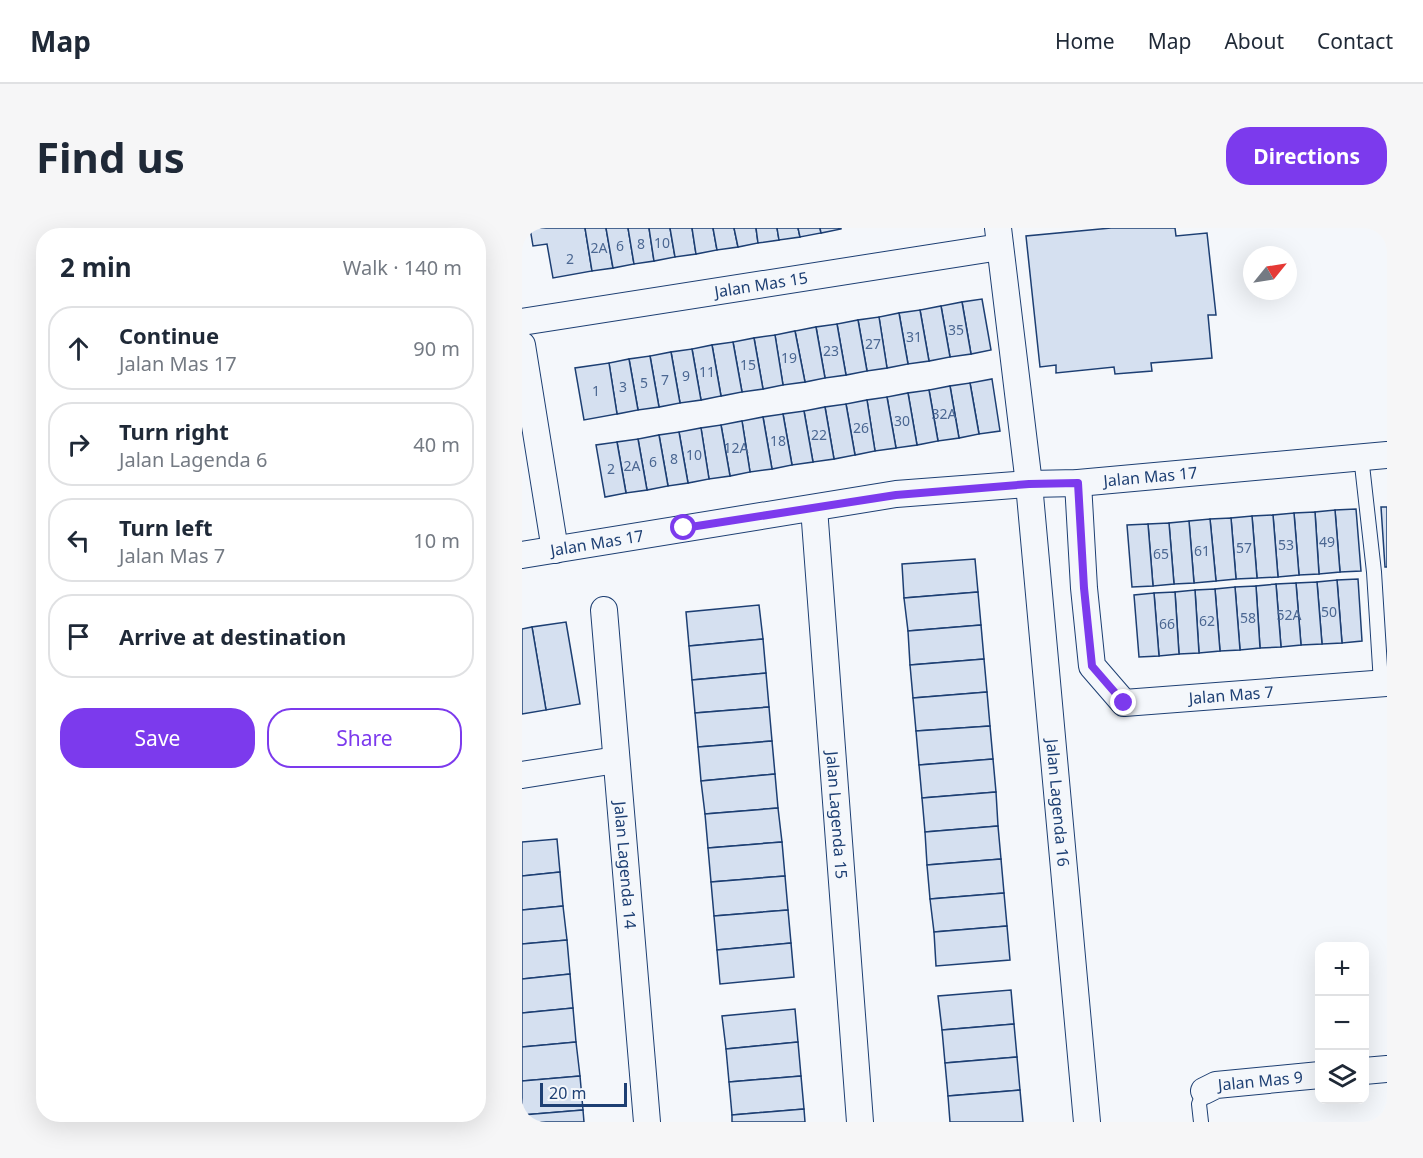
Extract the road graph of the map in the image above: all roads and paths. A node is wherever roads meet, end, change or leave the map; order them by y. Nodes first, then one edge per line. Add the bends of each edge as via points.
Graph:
1 (999, 238) edge
2 (522, 322) edge
3 (523, 352) edge
4 (1387, 454) edge
5 (1361, 456) junction
6 (1078, 483) junction
7 (1029, 484) junction
8 (814, 508) junction
9 (555, 550) junction
10 (522, 555) edge
11 (604, 610) dead end
12 (1384, 683) edge
13 (616, 760) junction
14 (522, 775) edge
15 (1387, 1069) edge
16 (1369, 1071) edge
17 (1315, 1075) edge
18 (1204, 1090) joint
19 (647, 1122) edge
20 (860, 1122) edge
21 (1087, 1122) edge
22 (1201, 1122) edge

1 - 2 street, Jalan Mas 15
1 - 7 street, Jalan Lagenda 16
3 - 9 street
4 - 5 street, Jalan Mas 17
5 - 6 street, Jalan Mas 17
5 - 12 lane
6 - 7 street, Jalan Mas 17
6 - 12 street, Jalan Mas 7 via 1092,666 1124,703
7 - 8 street, Jalan Mas 17 via 896,495
7 - 21 street, Jalan Lagenda 16
8 - 9 street, Jalan Mas 17
8 - 20 street, Jalan Lagenda 15
9 - 10 street, Jalan Mas 17
11 - 13 street, Jalan Lagenda 14
13 - 14 street
13 - 19 street, Jalan Lagenda 14
15 - 16 street
17 - 18 street, Jalan Mas 9 via 1216,1085
18 - 22 lane via 1199,1104

